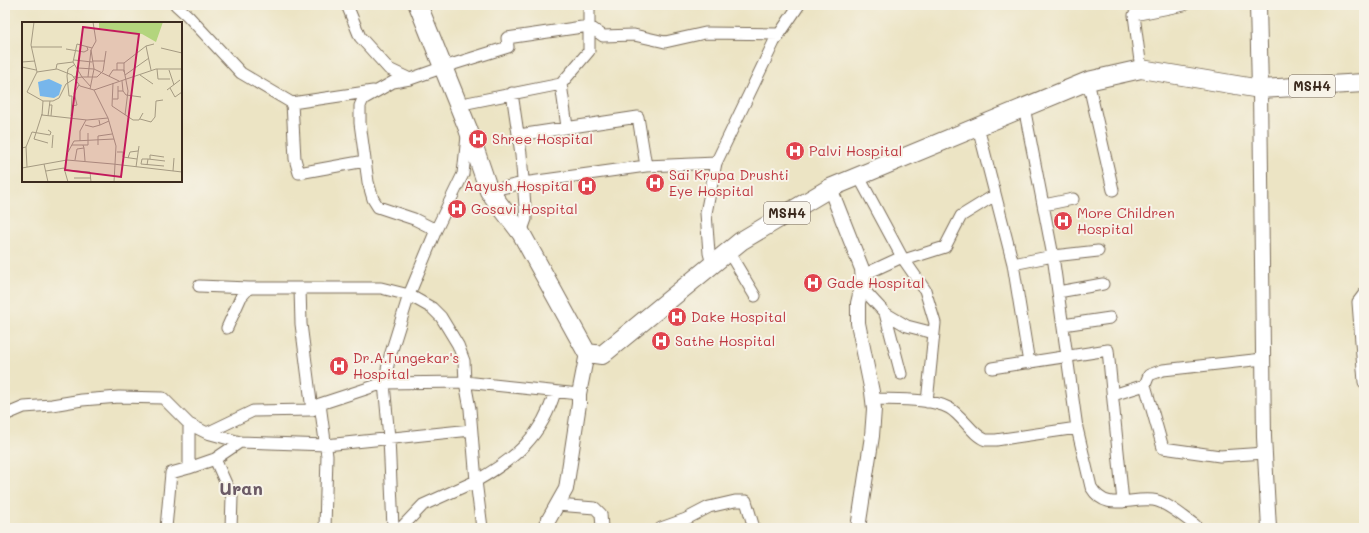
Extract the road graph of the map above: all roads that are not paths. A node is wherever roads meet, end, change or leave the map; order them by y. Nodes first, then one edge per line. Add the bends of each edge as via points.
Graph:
1 (176, 5) edge
2 (347, 5) edge
3 (418, 5) edge
4 (589, 5) edge
5 (799, 5) edge
6 (1184, 5) edge
7 (1258, 5) edge
8 (589, 26) junction
9 (779, 34) junction
10 (444, 67) junction
11 (1141, 69) junction
12 (410, 79) junction
13 (1088, 81) junction
14 (1364, 83) edge
15 (561, 84) junction
16 (381, 89) junction
17 (1260, 89) junction
18 (512, 94) junction
19 (292, 103) junction
20 (457, 105) junction
21 (1024, 107) junction
22 (567, 127) junction
23 (978, 127) junction
24 (468, 129) junction
25 (519, 135) junction
26 (365, 161) junction
27 (716, 163) junction
28 (646, 166) junction
29 (859, 176) junction
30 (524, 182) junction
31 (830, 188) junction
32 (1113, 190) dead end
33 (489, 191) junction
34 (995, 195) junction
35 (1073, 199) dead end
36 (1044, 205) junction
37 (436, 230) junction
38 (521, 233) junction
39 (728, 251) junction
40 (1098, 251) dead end
41 (1054, 256) junction
42 (903, 258) junction
43 (712, 264) junction
44 (1013, 264) junction
45 (862, 281) junction
46 (1103, 284) dead end
47 (199, 286) dead end
48 (249, 288) junction
49 (300, 288) junction
50 (1058, 292) junction
51 (1364, 294) edge
52 (409, 295) junction
53 (755, 296) dead end
54 (885, 313) junction
55 (1110, 318) dead end
56 (1063, 326) junction
57 (227, 328) dead end
58 (934, 333) junction
59 (587, 353) junction
60 (1067, 356) junction
61 (1263, 359) junction
62 (1028, 363) junction
63 (992, 368) dead end
64 (901, 374) dead end
65 (1364, 376) edge
66 (465, 382) junction
67 (384, 383) junction
68 (1145, 385) junction
69 (554, 392) junction
70 (579, 394) junction
71 (1113, 395) junction
72 (873, 399) junction
73 (926, 402) junction
74 (316, 407) junction
75 (5, 415) edge
76 (189, 424) junction
77 (1078, 428) junction
78 (471, 430) junction
79 (207, 433) junction
80 (389, 438) junction
81 (240, 442) junction
82 (326, 445) junction
83 (1265, 453) junction
84 (215, 459) junction
85 (189, 468) junction
86 (476, 481) junction
87 (1123, 502) junction
88 (557, 504) junction
89 (1195, 525) dead end
90 (166, 528) edge
91 (231, 528) edge
92 (325, 528) edge
93 (393, 528) edge
94 (400, 528) edge
95 (482, 528) edge
96 (544, 528) edge
97 (602, 528) edge
98 (661, 528) edge
99 (754, 528) edge
100 (858, 528) edge
101 (1269, 528) edge

1 - 19 street via 241,73
2 - 12 street via 360,37 389,69
3 - 10 main road
4 - 8 street
5 - 9 street
6 - 11 street via 1134,15
7 - 17 main road
8 - 9 street via 603,36 634,35 666,42 705,33
8 - 10 street via 507,38 508,48
8 - 15 street via 589,51
9 - 27 street
10 - 12 street
10 - 20 main road
11 - 13 main road, MSH4
11 - 17 main road, MSH4
12 - 16 street via 393,82
13 - 21 main road, MSH4
13 - 32 street
14 - 17 main road, MSH4
15 - 18 street
15 - 22 street
16 - 19 street
16 - 26 street via 363,99 360,106
17 - 61 street
18 - 20 street
18 - 25 street
19 - 26 street via 295,159 299,173
20 - 24 main road
21 - 23 main road, MSH4
21 - 36 street
22 - 25 street
22 - 28 street via 638,117
23 - 29 main road, MSH4
23 - 34 street
24 - 33 main road
24 - 37 street via 463,174
25 - 30 street
26 - 37 street via 368,182 378,207 414,219
27 - 28 street
27 - 43 street via 706,214
28 - 30 street
29 - 31 main road, MSH4
29 - 42 street
30 - 33 street
30 - 38 street via 526,220
31 - 39 main road, MSH4
31 - 45 street via 858,254
33 - 38 main road
34 - 42 street via 961,216 945,246
34 - 44 street
35 - 36 street
36 - 41 street
37 - 52 street
38 - 59 main road
39 - 43 main road, MSH4
39 - 53 street
40 - 41 street
41 - 44 street
41 - 50 street
42 - 45 street
42 - 58 street via 925,290 935,323
43 - 59 main road, MSH4 via 602,354
44 - 62 street
45 - 54 street
45 - 72 street via 858,323
46 - 50 street
47 - 48 street
48 - 49 street
48 - 57 street via 241,297
49 - 52 street via 380,288
49 - 74 street via 300,324
50 - 56 street
51 - 65 street via 1358,302
52 - 66 street via 432,308 441,317 458,345 464,361
52 - 67 street
54 - 58 street via 907,326
54 - 64 street
55 - 56 street
56 - 60 street
58 - 73 street
59 - 70 street
60 - 62 street
60 - 71 street via 1108,350
60 - 77 street
61 - 68 street via 1163,370 1149,375
61 - 83 street
62 - 63 street
66 - 67 street
66 - 69 street
66 - 78 street
67 - 74 street
67 - 80 street
68 - 71 street
68 - 83 street via 1163,448 1220,456
69 - 70 street
69 - 86 street via 550,408 539,428 517,453 498,469
70 - 88 street via 566,489
71 - 87 street
72 - 73 street
72 - 100 street via 872,436
73 - 77 street via 949,408 986,440
74 - 79 street via 253,411
74 - 82 street
75 - 76 street via 24,407 82,400 119,397 164,398
76 - 79 street
76 - 85 street
77 - 87 street via 1094,493 1110,502
78 - 80 street
78 - 86 street
79 - 81 street
80 - 82 street
80 - 93 street
81 - 82 street
81 - 84 street
82 - 92 street
83 - 101 street
84 - 85 street
84 - 91 street via 232,497
85 - 90 street via 171,473
86 - 94 street via 423,505
86 - 95 street
87 - 89 street via 1154,500 1172,508
88 - 96 street
88 - 97 street via 595,508 601,514
98 - 99 street via 709,507 735,501 746,502

